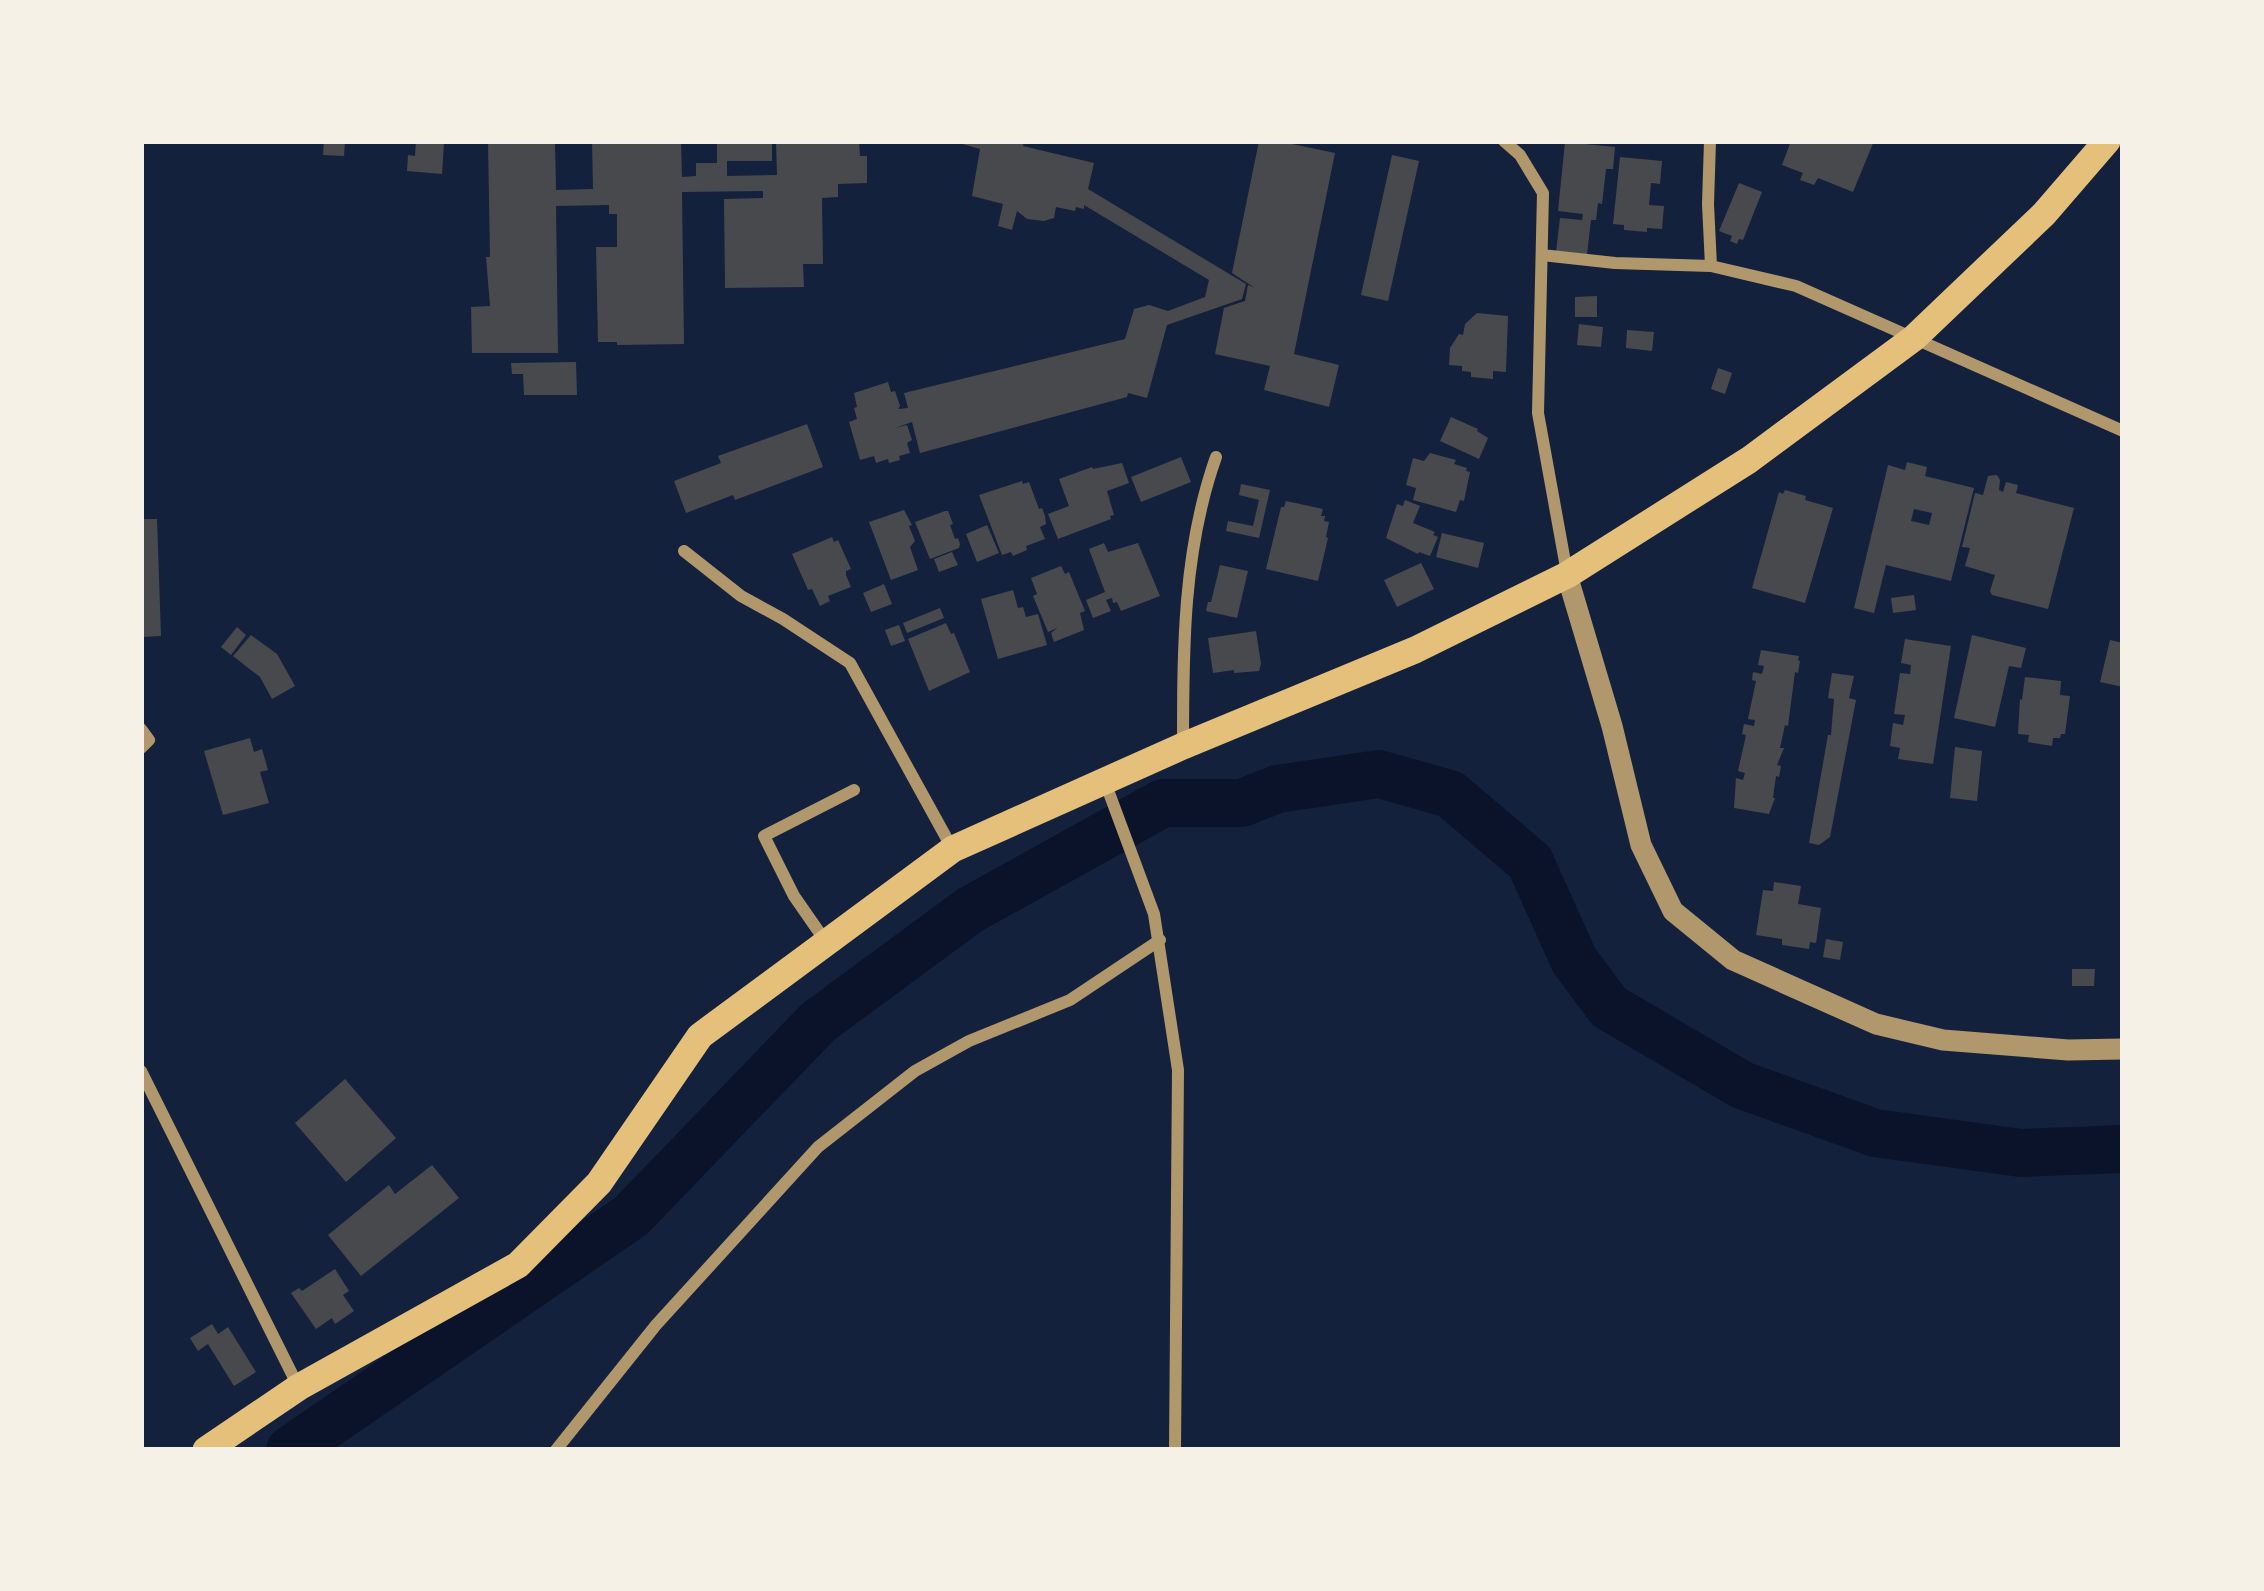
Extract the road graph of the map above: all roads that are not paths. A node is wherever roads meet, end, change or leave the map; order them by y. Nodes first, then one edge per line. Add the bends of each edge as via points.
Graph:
1 (1504, 141) edge
2 (1710, 141) edge
3 (2107, 141) edge
4 (1542, 256) junction
5 (1711, 266) junction
6 (1914, 338) junction
7 (2123, 431) edge
8 (1216, 457) dead end
9 (684, 550) dead end
10 (1567, 575) junction
11 (141, 729) edge
12 (1183, 746) junction
13 (141, 748) edge
14 (854, 790) dead end
15 (1108, 794) junction
16 (953, 849) junction
17 (1160, 940) junction
18 (826, 943) junction
19 (2123, 1049) edge
20 (141, 1071) edge
21 (299, 1388) junction
22 (206, 1450) edge
23 (556, 1450) edge
24 (1175, 1450) edge

1 - 4 street via 1543,194
2 - 5 street
3 - 6 main road via 2044,214
4 - 5 street
4 - 10 street via 1538,413
5 - 6 street via 1796,286
6 - 7 street
6 - 10 main road via 1749,460
8 - 12 street via 1191,554
9 - 16 street via 850,663
10 - 12 main road via 1415,650
10 - 19 street via 1640,845 1673,911 1733,960 1876,1024 1943,1040
11 - 13 street via 149,740
12 - 15 main road
14 - 18 street via 764,836
15 - 16 main road
15 - 17 street
16 - 18 main road
17 - 23 street via 1070,1000 915,1071 818,1147 656,1325
17 - 24 street via 1178,1070
18 - 21 main road via 700,1036 599,1183 518,1265
20 - 21 street
21 - 22 main road

